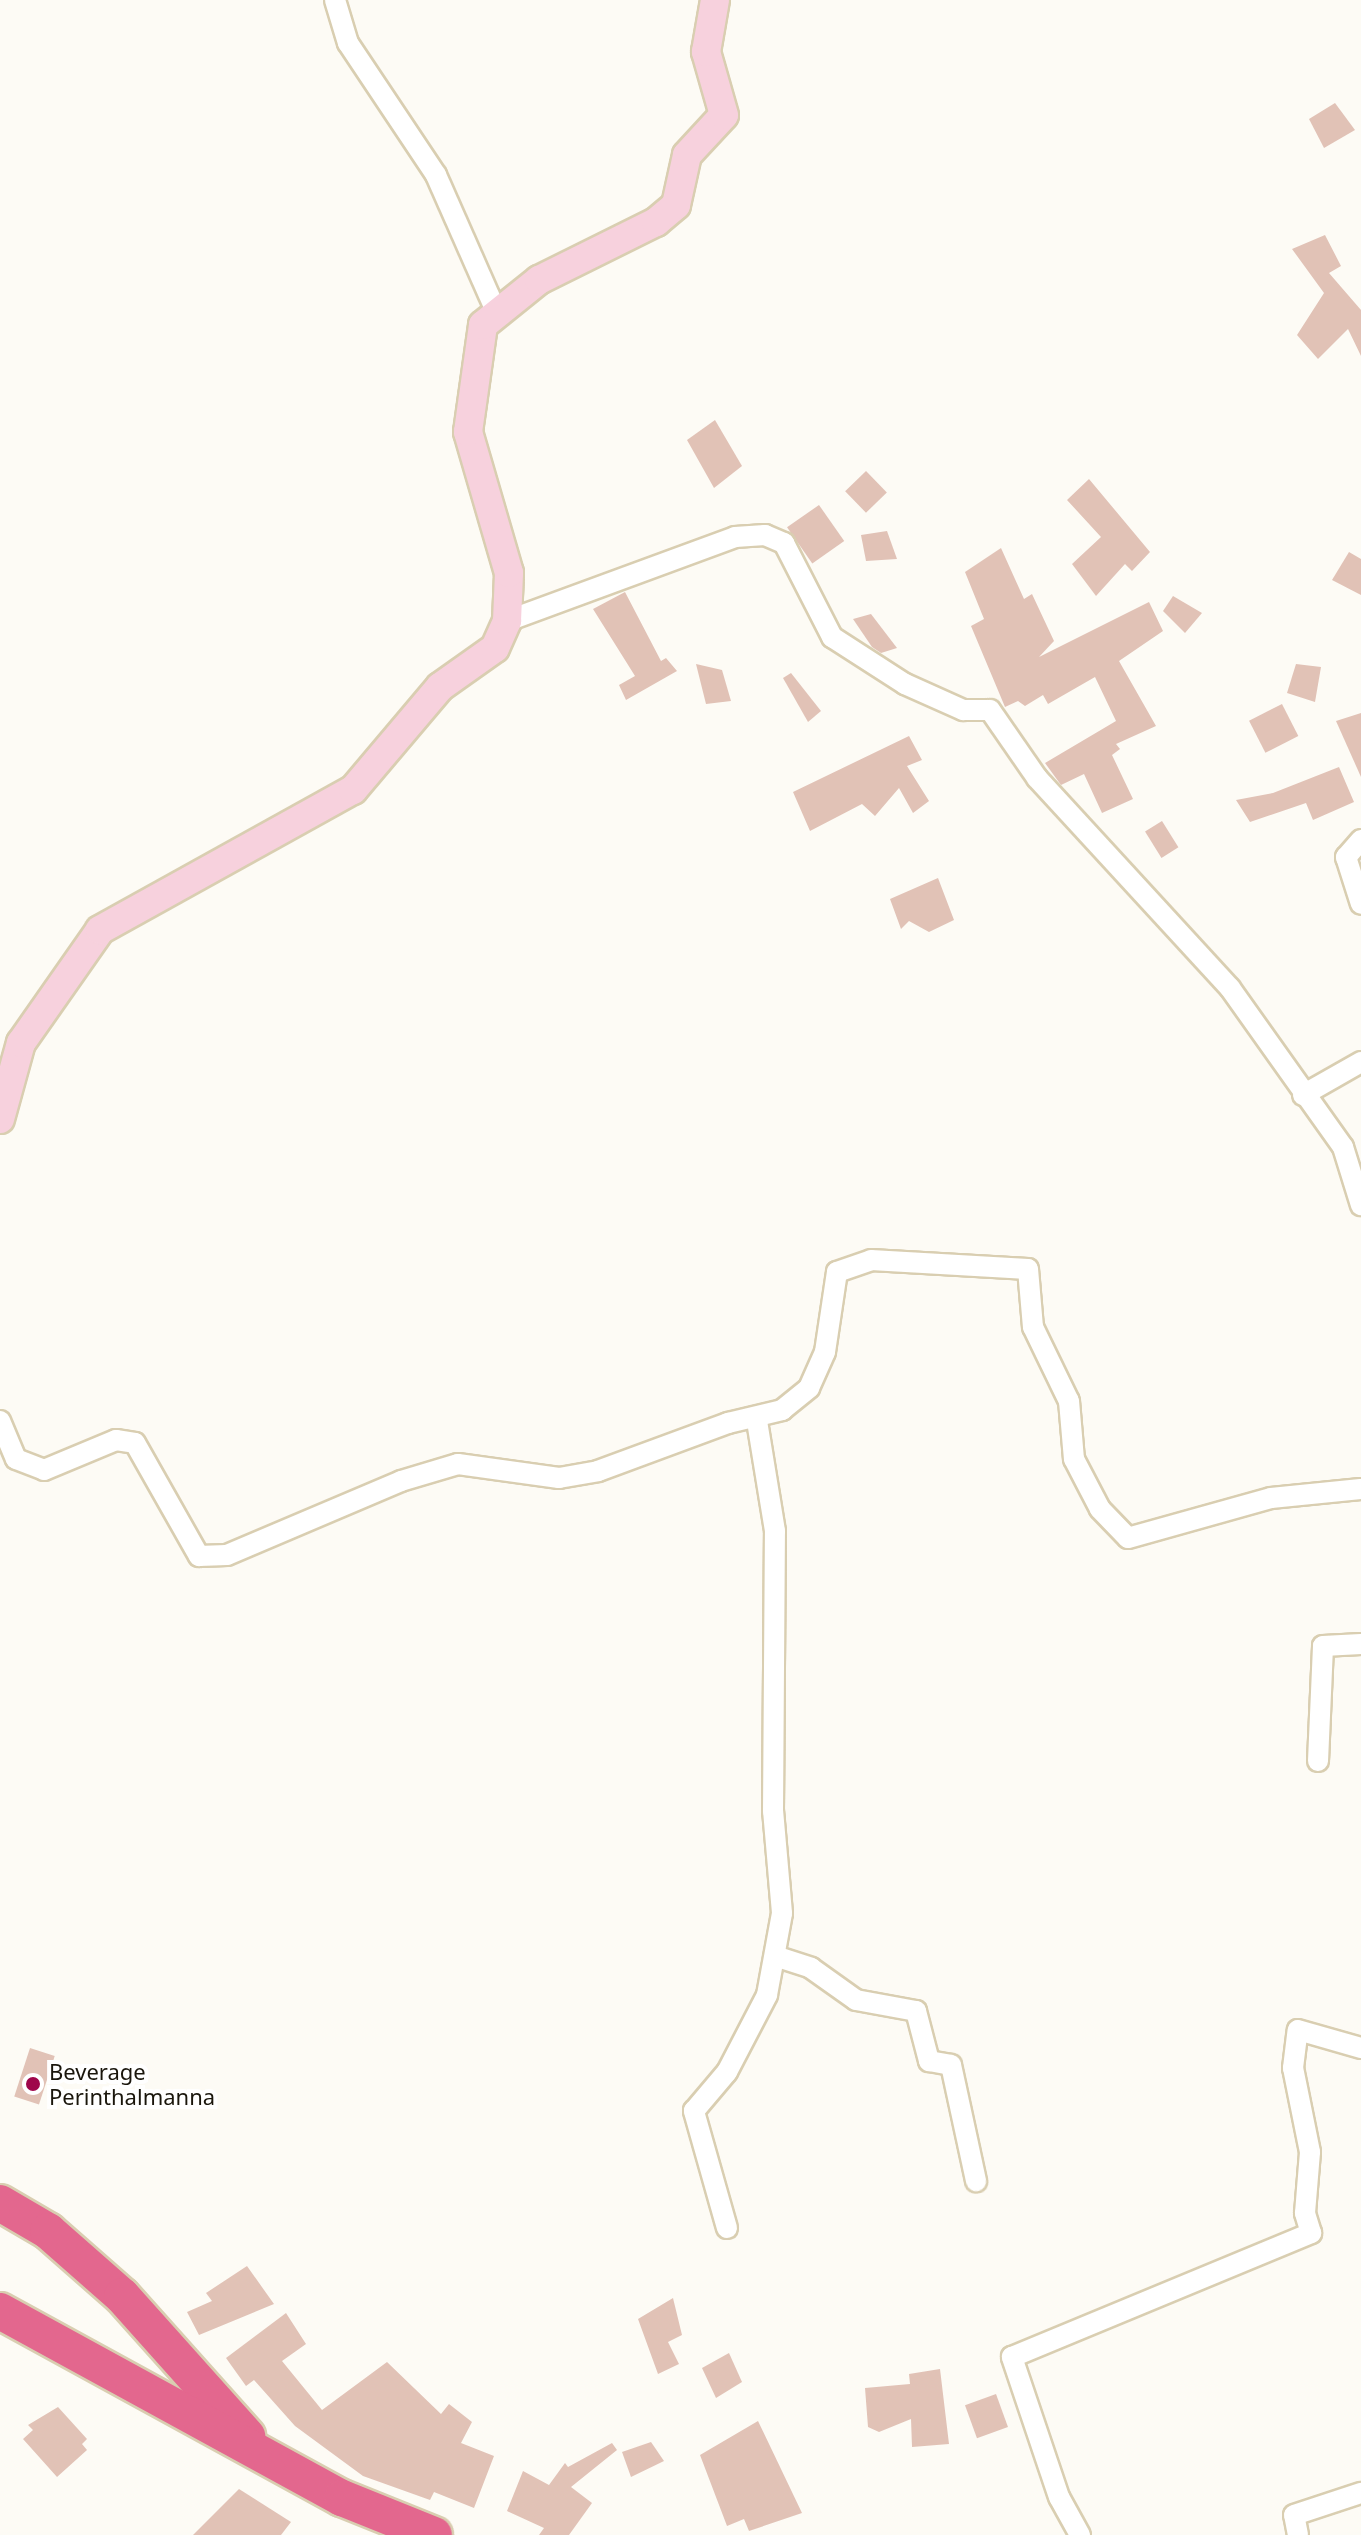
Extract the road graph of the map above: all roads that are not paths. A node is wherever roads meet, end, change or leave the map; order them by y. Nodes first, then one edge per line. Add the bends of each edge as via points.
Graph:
1 (335, 0) edge
2 (715, 0) edge
3 (497, 313) junction
4 (507, 621) junction
5 (1361, 840) edge
6 (1361, 904) edge
7 (1361, 1062) edge
8 (1303, 1095) junction
9 (0, 1119) edge
10 (1361, 1205) edge
11 (0, 1421) edge
12 (757, 1421) junction
13 (1361, 1489) edge
14 (1361, 1644) edge
15 (1318, 1761) dead end
16 (778, 1957) junction
17 (1361, 2048) edge
18 (976, 2181) dead end
19 (0, 2203) edge
20 (727, 2228) dead end
21 (0, 2311) edge
22 (258, 2450) junction
23 (1361, 2493) edge
24 (434, 2535) edge
25 (1080, 2535) edge
26 (1298, 2535) edge

1 - 3 street via 348,43 436,175
2 - 3 street via 706,52 724,115 687,155 676,205 656,222 539,280
3 - 4 street via 483,325 468,432 509,573
4 - 8 street via 735,537 765,535 784,543 832,637 905,684 963,710 990,710 1037,778 1230,988
4 - 9 street via 495,648 440,687 353,790 100,930 21,1043
5 - 6 street via 1346,857
7 - 8 street
8 - 10 street via 1343,1147
11 - 12 street via 16,1459 44,1470 116,1440 135,1443 199,1556 227,1555 401,1481 458,1464 559,1478 611,1467 728,1423
12 - 13 street via 809,1388 825,1352 837,1272 871,1260 1028,1269 1033,1327 1069,1401 1074,1459 1100,1509 1128,1538 1271,1498
12 - 16 street via 775,1531
14 - 15 street via 1323,1646
16 - 18 street via 811,1968 856,2000 916,2011 929,2061 951,2065
16 - 20 street via 767,1995 727,2072 694,2111
17 - 25 street via 1298,2030 1293,2068 1310,2152 1305,2213 1311,2233 1012,2357 1059,2497
19 - 22 highway via 48,2231 122,2296
21 - 22 highway
22 - 24 highway via 342,2498
23 - 26 street via 1294,2515

